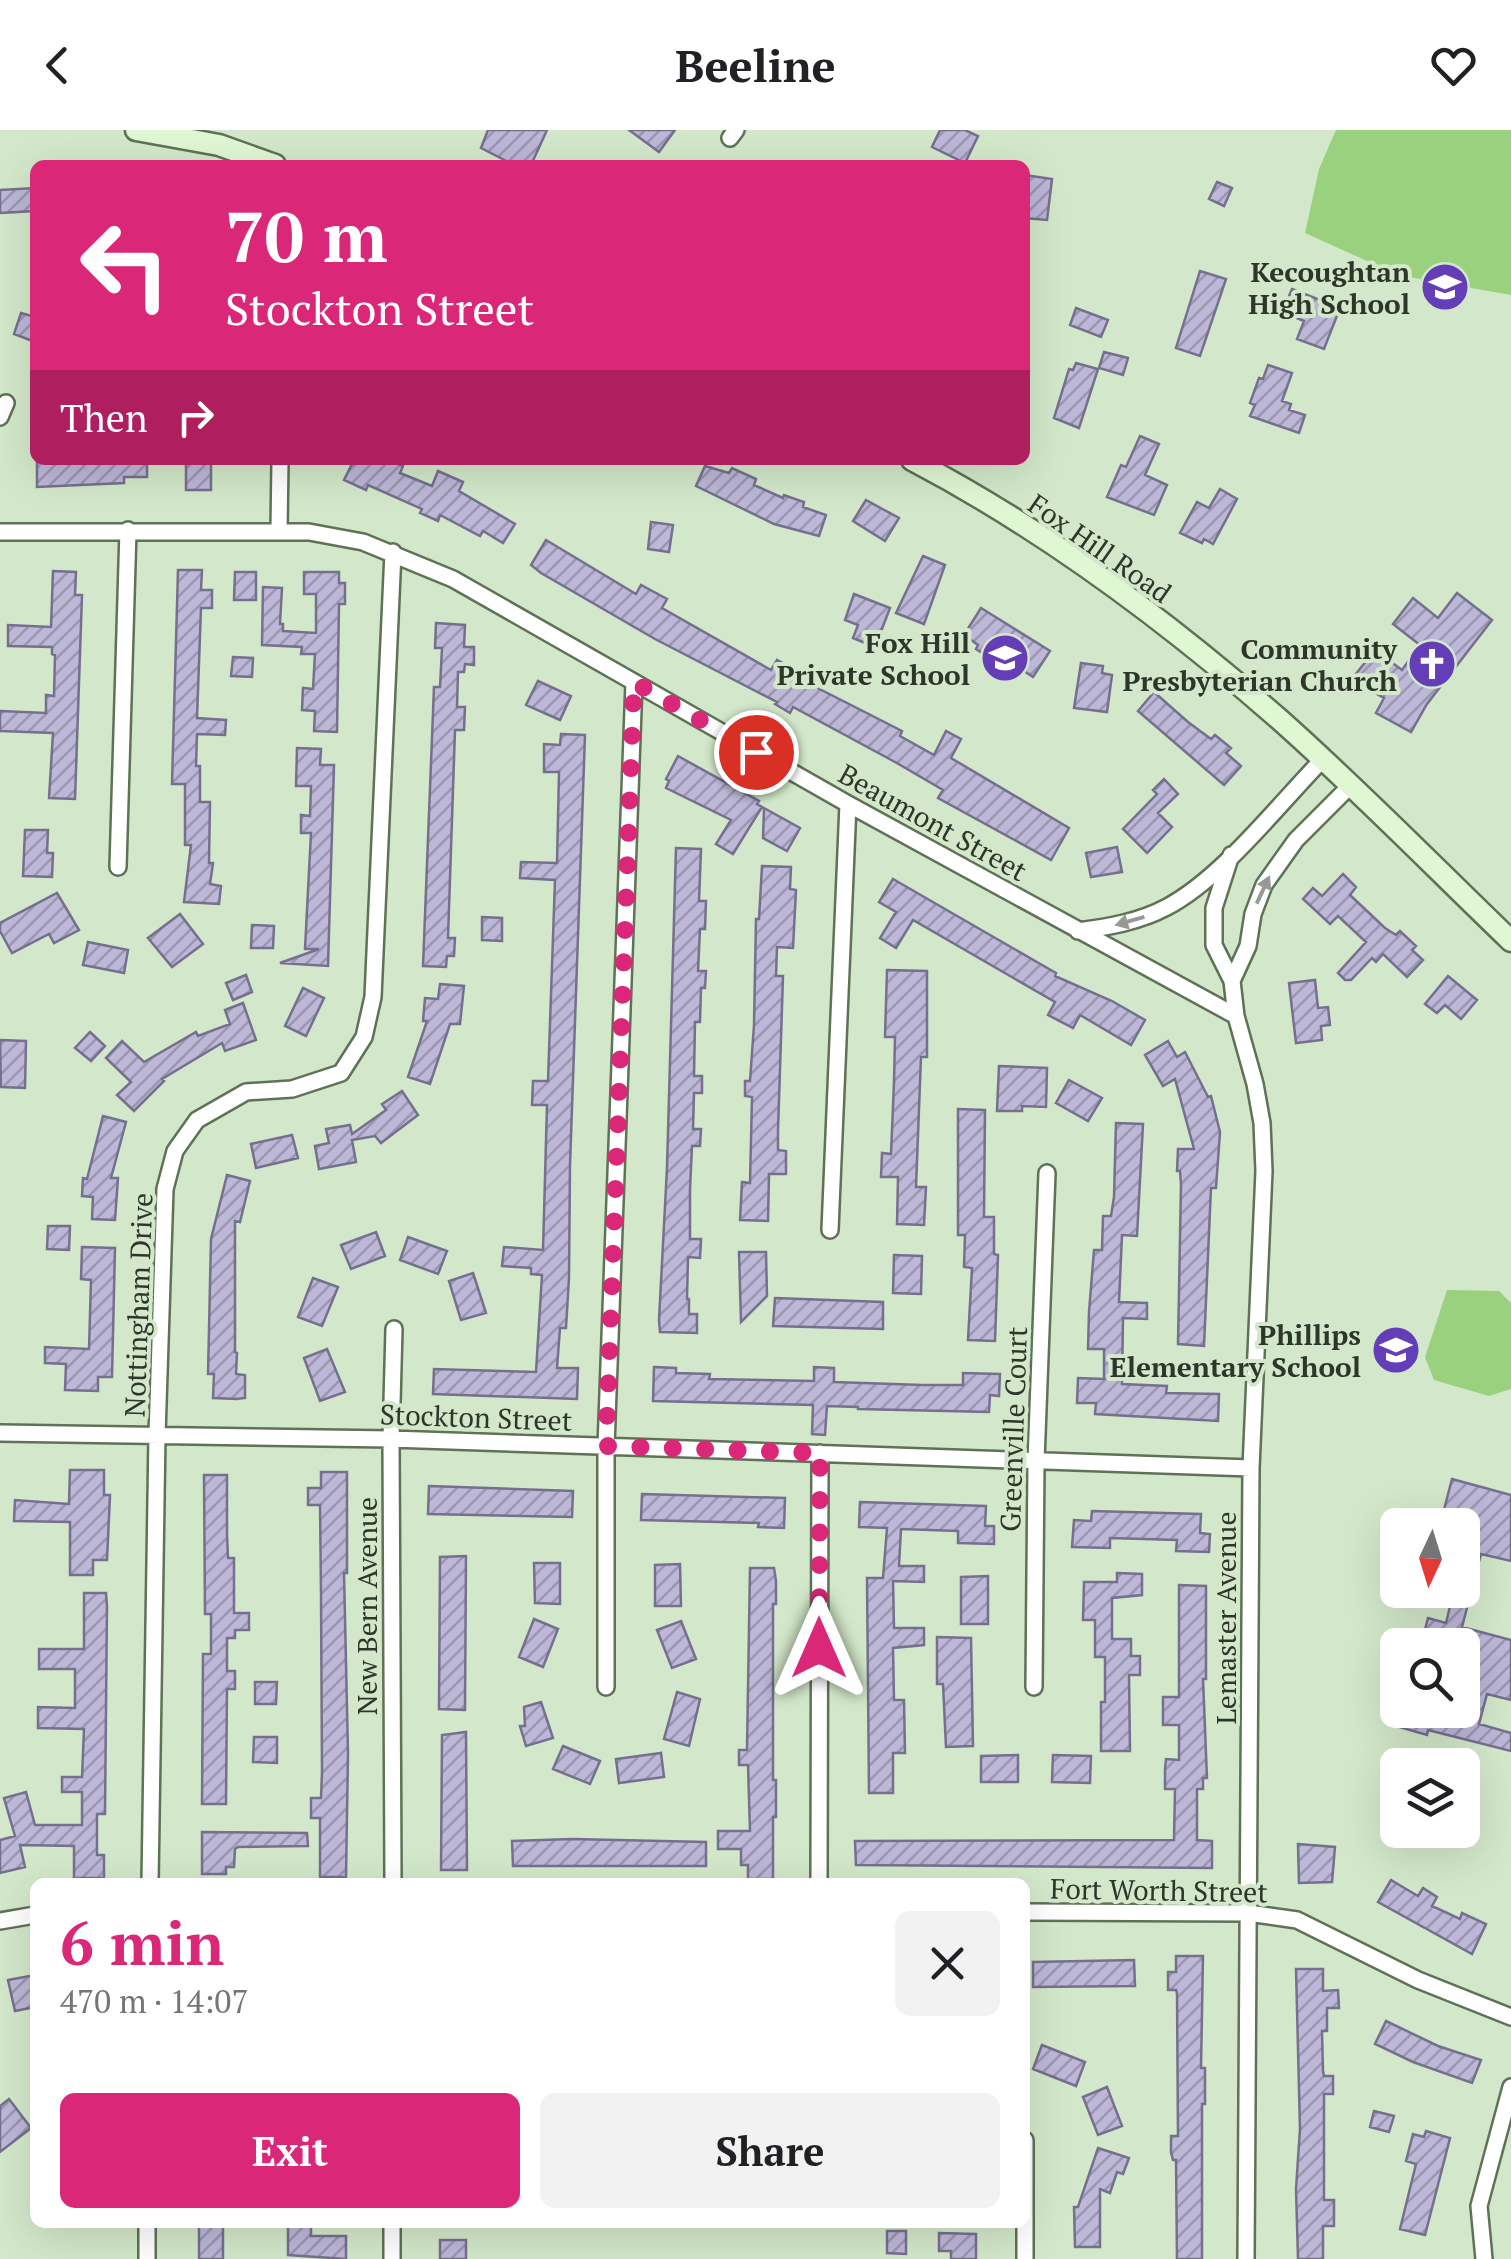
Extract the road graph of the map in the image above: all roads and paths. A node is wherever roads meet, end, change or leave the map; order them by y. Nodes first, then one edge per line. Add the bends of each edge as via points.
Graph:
1 (136, 130) edge
2 (261, 160) edge
3 (280, 465) edge
4 (921, 465) edge
5 (128, 530) junction
6 (280, 530) junction
7 (0, 532) edge
8 (393, 552) junction
9 (634, 682) junction
10 (1323, 760) junction
11 (1350, 786) junction
12 (848, 804) junction
13 (1231, 855) junction
14 (118, 867) dead end
15 (1078, 931) junction
16 (1511, 940) edge
17 (1232, 981) junction
18 (1236, 1016) junction
19 (1047, 1173) dead end
20 (830, 1230) dead end
21 (394, 1329) dead end
22 (0, 1433) edge
23 (158, 1435) junction
24 (390, 1439) junction
25 (606, 1446) junction
26 (820, 1453) junction
27 (1036, 1461) junction
28 (1251, 1468) junction
29 (606, 1687) dead end
30 (1034, 1687) dead end
31 (150, 1878) edge
32 (393, 1878) edge
33 (819, 1878) edge
34 (1030, 1912) edge
35 (1248, 1912) junction
36 (30, 1917) edge
37 (0, 1921) edge
38 (1511, 2017) edge
39 (1511, 2088) edge
40 (147, 2228) edge
41 (392, 2228) edge
42 (1024, 2228) edge
43 (148, 2259) edge
44 (392, 2259) edge
45 (1024, 2259) edge
46 (1246, 2259) edge
47 (1484, 2259) edge

1 - 2 main road
3 - 6 street
4 - 10 main road, Fox Hill Road via 1142,609
5 - 6 street, Beaumont Street
5 - 7 street, Beaumont Street
5 - 14 street
6 - 8 street, Beaumont Street via 338,536
8 - 9 street, Beaumont Street via 453,578
8 - 23 street, Nottingham Drive via 373,997 364,1037 341,1072 292,1088 246,1092 197,1120 175,1152 165,1188
9 - 12 street, Beaumont Street
9 - 25 street
10 - 11 main road, Fox Hill Road
10 - 13 street, Lemaster Avenue
11 - 16 main road, Fox Hill Road
17 -> 11 street, Lemaster Avenue via 1264,885 1296,840
12 - 15 street, Beaumont Street
12 - 20 street
13 -> 15 street, Lemaster Avenue via 1165,908
13 - 17 street, Lemaster Avenue via 1212,928
15 - 18 street, Beaumont Street
17 - 18 street, Lemaster Avenue
18 - 28 street, Lemaster Avenue via 1263,1141
19 - 27 street, Greenville Court
21 - 24 street, New Bern Avenue
22 - 23 street, Stockton Street
23 - 24 street, Stockton Street
23 - 31 street, Nottingham Drive
24 - 25 street, Stockton Street
24 - 32 street, New Bern Avenue
25 - 26 street, Stockton Street
25 - 29 street
26 - 27 street, Stockton Street
26 - 33 street
27 - 28 street, Stockton Street
27 - 30 street, Greenville Court
28 - 35 street, Lemaster Avenue
34 - 35 street, Fort Worth Street
35 - 38 street, Fort Worth Street via 1297,1920
35 - 46 street, Lemaster Avenue
36 - 37 street
39 - 47 street via 1480,2206
40 - 43 street
41 - 44 street
42 - 45 street

